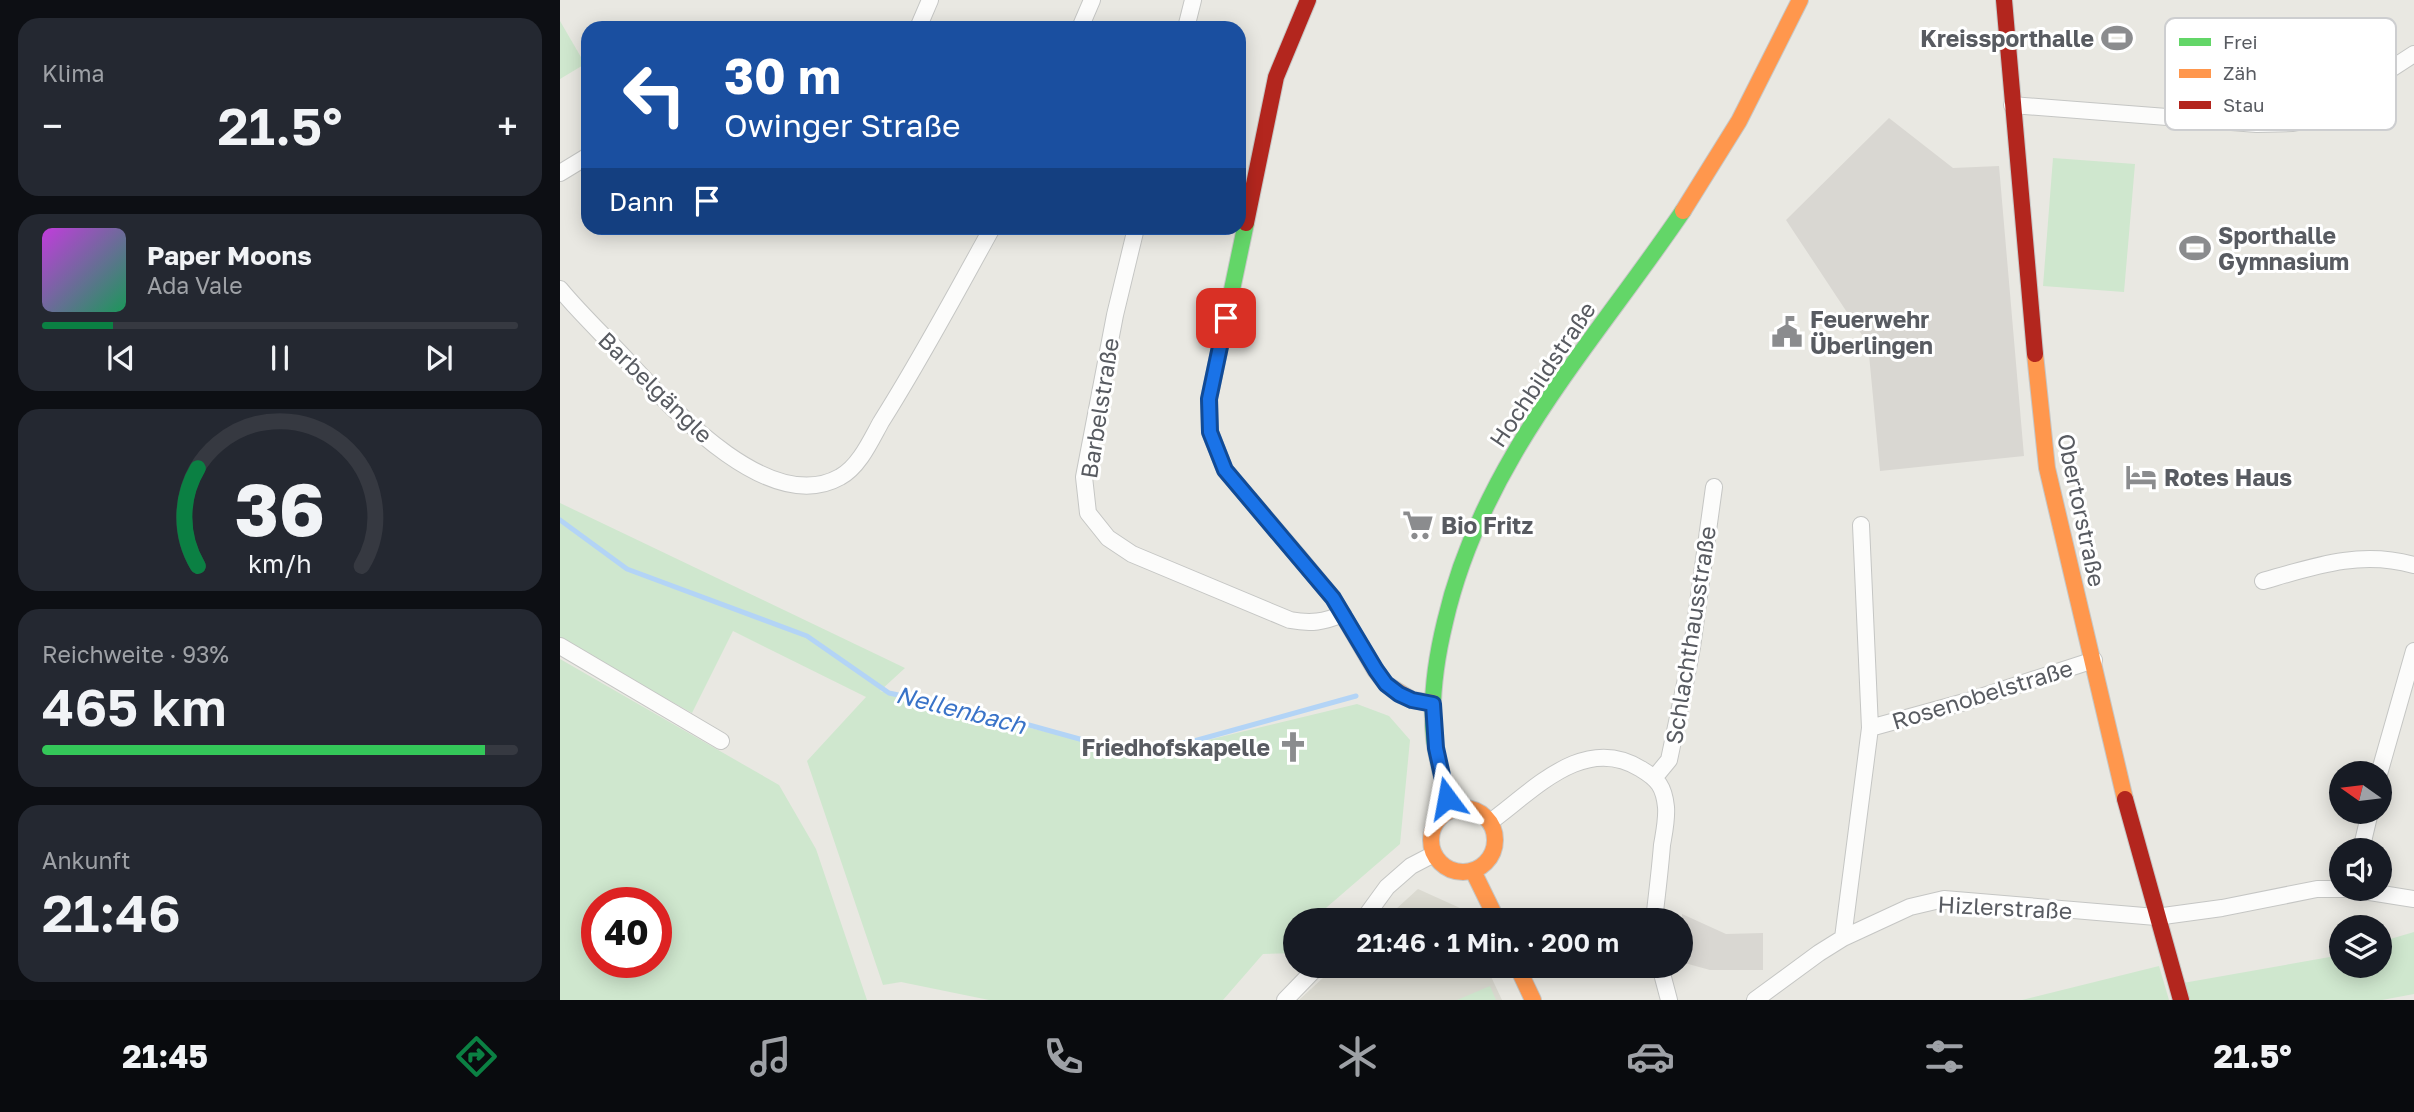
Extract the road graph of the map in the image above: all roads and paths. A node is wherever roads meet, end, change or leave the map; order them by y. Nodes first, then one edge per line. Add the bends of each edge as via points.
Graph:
1 (930, 0) edge
2 (1092, 0) edge
3 (1193, 0) edge
4 (1308, 0) edge
5 (1800, 0) edge
6 (2004, 0) edge
7 (921, 21) edge
8 (1083, 21) edge
9 (1188, 21) edge
10 (2414, 54) edge
11 (2396, 66) edge
12 (2012, 105) junction
13 (2165, 117) edge
14 (581, 160) edge
15 (560, 173) edge
16 (1246, 221) edge
17 (988, 235) edge
18 (1134, 235) edge
19 (1243, 235) edge
20 (560, 289) edge
21 (1714, 487) dead end
22 (1861, 525) dead end
23 (2414, 565) edge
24 (2263, 581) dead end
25 (1343, 614) junction
26 (560, 646) edge
27 (2414, 651) edge
28 (2094, 660) junction
29 (1433, 704) junction
30 (1870, 729) junction
31 (721, 741) dead end
32 (2383, 761) edge
33 (1655, 777) junction
34 (1451, 810) junction
35 (1490, 822) junction
36 (1434, 854) junction
37 (1473, 871) junction
38 (2414, 899) edge
39 (1372, 908) edge
40 (1491, 908) edge
41 (1655, 908) edge
42 (2156, 917) junction
43 (1843, 938) junction
44 (1306, 978) edge
45 (1523, 978) edge
46 (1663, 978) edge
47 (1285, 1000) edge
48 (1533, 1000) edge
49 (1669, 1000) edge
50 (1755, 1000) edge
51 (2181, 1000) edge

1 - 7 street
2 - 8 street
3 - 9 street
4 - 16 street via 1276,77
5 - 29 street, Hochbildstraße via 1717,159 1527,430 1480,514 1439,637
6 - 12 street, Obertorstraße
10 - 11 street
12 - 13 street
12 - 28 street, Obertorstraße via 2047,468
14 - 15 street
17 - 20 street, Barbelgängle via 859,459 842,477 825,483 780,481 731,458 673,410
18 - 25 street, Barbelstraße via 1084,477 1088,513 1108,538 1132,555 1290,620 1309,624
19 - 25 street via 1209,399 1210,432 1225,470
21 - 33 street, Schlachthausstraße via 1686,679 1669,760
22 - 30 street, Rosenobelstraße
23 - 24 street via 2391,558 2336,560
25 - 29 street via 1386,684 1412,700
26 - 31 street
27 - 32 street
28 - 30 street, Rosenobelstraße
28 - 42 street, Obertorstraße
29 - 34 street, Hochbildstraße via 1436,748
30 - 43 street, Rosenobelstraße
33 - 35 street, Schlachthausstraße via 1632,763 1604,758 1572,763
33 - 41 street via 1666,807
34 - 35 street via 1472,809
34 - 36 street via 1433,828
35 - 37 street via 1495,836 1493,851 1487,862
36 - 37 street via 1451,870
36 - 39 street via 1411,866
37 - 40 street
38 - 42 street, Hizlerstraße via 2317,889
42 - 43 street, Hizlerstraße via 1944,899 1910,906
42 - 51 street, Obertorstraße
43 - 50 street, Hizlerstraße
44 - 47 street
45 - 48 street
46 - 49 street

